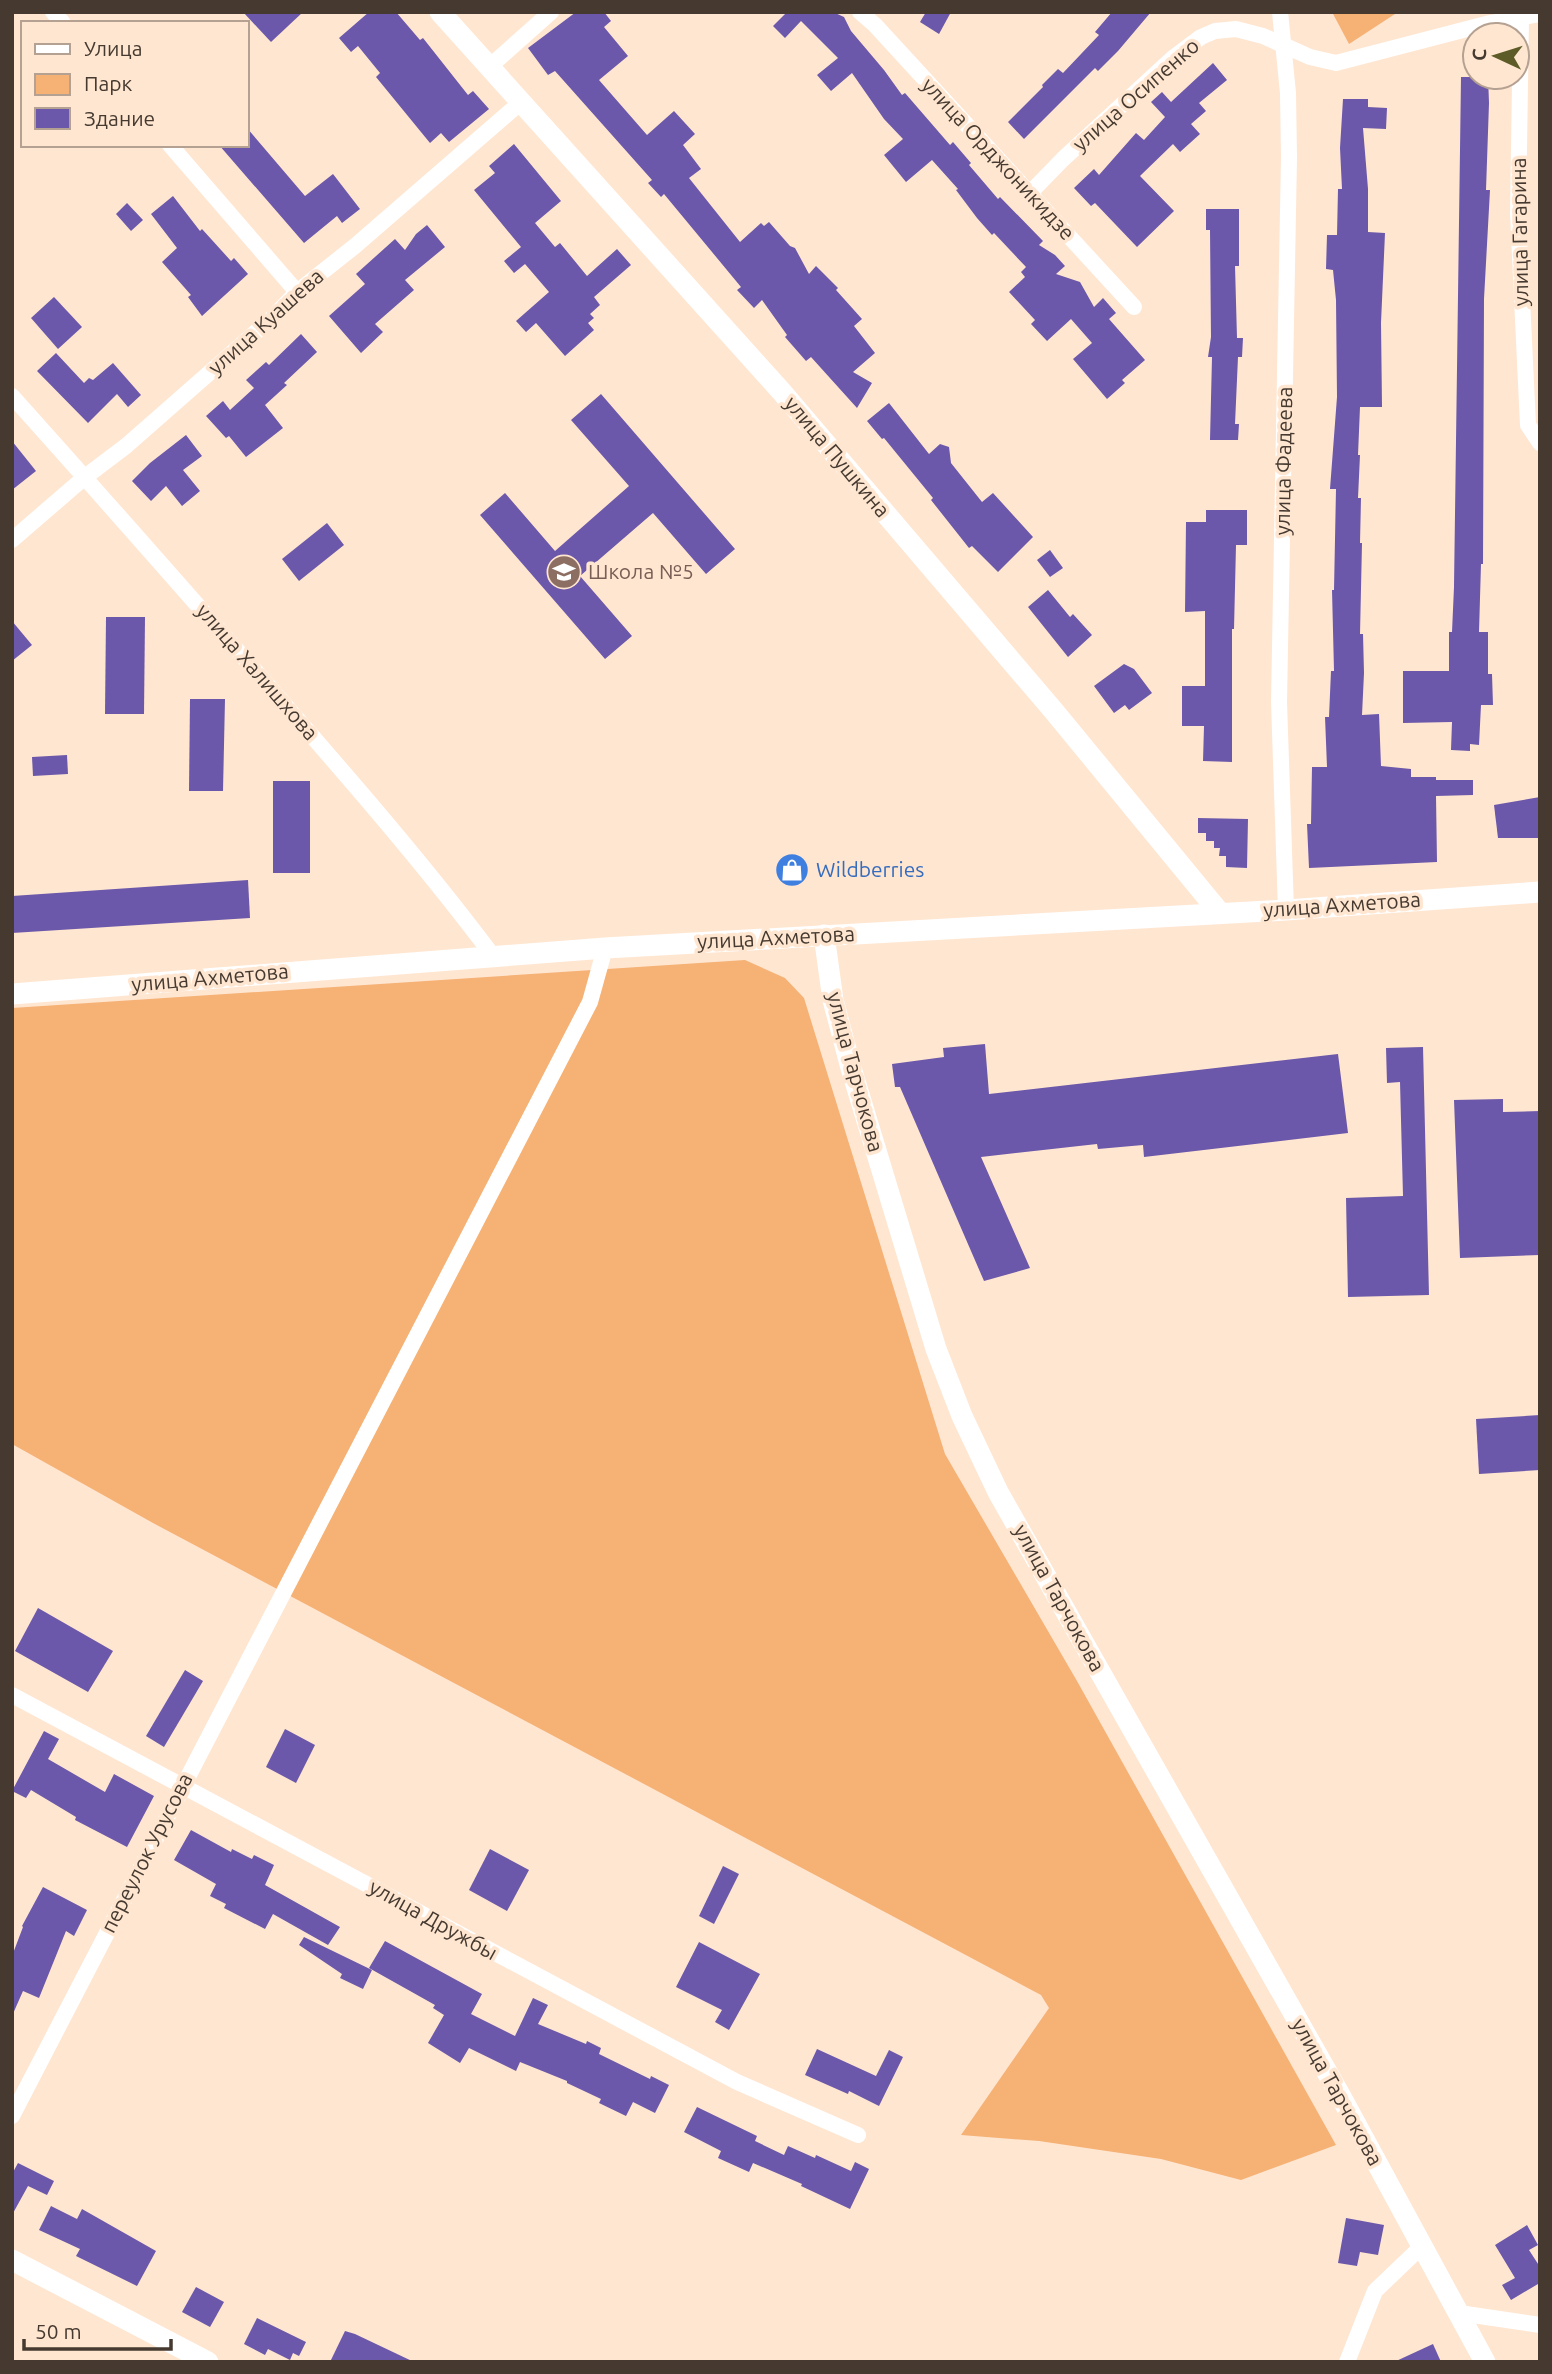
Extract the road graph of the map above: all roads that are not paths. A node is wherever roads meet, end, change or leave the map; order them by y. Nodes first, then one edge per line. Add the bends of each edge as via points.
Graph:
1 (440, 12) edge
2 (551, 12) edge
3 (860, 12) edge
4 (886, 12) edge
5 (1280, 12) edge
6 (1540, 14) edge
7 (1521, 18) junction
8 (875, 25) junction
9 (1283, 44) junction
10 (488, 68) junction
11 (520, 103) junction
12 (172, 147) edge
13 (1029, 194) junction
14 (297, 292) junction
15 (1134, 307) dead end
16 (12, 396) edge
17 (1540, 443) edge
18 (85, 477) junction
19 (12, 540) edge
20 (1540, 892) edge
21 (1286, 910) junction
22 (1220, 913) junction
23 (824, 935) junction
24 (606, 948) junction
25 (493, 956) junction
26 (12, 994) edge
27 (12, 1695) edge
28 (182, 1786) junction
29 (12, 2116) edge
30 (858, 2135) dead end
31 (1421, 2247) junction
32 (12, 2260) edge
33 (1459, 2314) junction
34 (1540, 2325) edge
35 (208, 2362) edge
36 (1347, 2362) edge
37 (1485, 2362) edge

1 - 10 main road, улица Пушкина
2 - 10 street
3 - 8 street, улица Орджоникидзе
4 - 8 street
5 - 9 street, улица Фадеева
6 - 7 street, улица Осипенко
7 - 9 street, улица Осипенко via 1336,63
7 - 17 street, улица Гагарина via 1519,284 1528,425
8 - 13 street, улица Орджоникидзе
9 - 13 street, улица Осипенко via 1236,29 1201,37 1172,58
9 - 21 street, улица Фадеева via 1289,157 1279,702
10 - 11 main road, улица Пушкина
11 - 14 street, улица Куашева
11 - 22 main road, улица Пушкина via 781,391
12 - 14 street
13 - 15 street, улица Орджоникидзе
14 - 18 street, улица Куашева via 147,428
16 - 18 street, улица Халишхова
18 - 19 street, улица Куашева
18 - 25 street, улица Халишхова via 369,801
20 - 21 main road, улица Ахметова
21 - 22 main road, улица Ахметова
22 - 23 main road, улица Ахметова
23 - 24 main road, улица Ахметова
23 - 31 main road, улица Тарчокова via 833,1000 851,1069 936,1349 962,1416 998,1492 1340,2095
24 - 25 main road, улица Ахметова
24 - 28 street, переулок Урусова via 590,1002
25 - 26 main road, улица Ахметова
27 - 28 street, улица Дружбы
28 - 29 street, переулок Урусова
28 - 30 street, улица Дружбы via 737,2082
31 - 33 main road, улица Тарчокова
31 - 36 street via 1375,2291
32 - 35 main road
33 - 34 street
33 - 37 main road, улица Тарчокова

